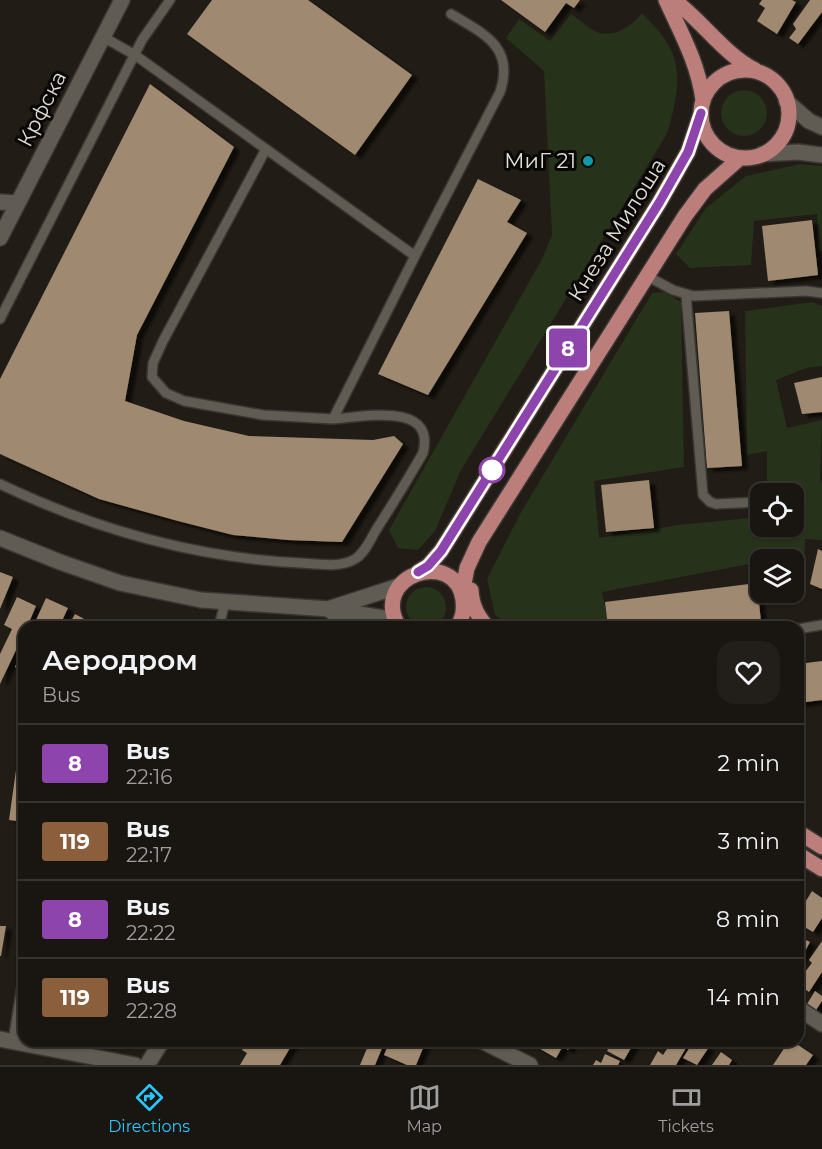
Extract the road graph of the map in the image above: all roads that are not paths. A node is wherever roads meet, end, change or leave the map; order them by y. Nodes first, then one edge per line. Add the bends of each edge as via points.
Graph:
1 (122, 0) edge
2 (170, 0) edge
3 (666, 0) edge
4 (674, 0) edge
5 (451, 14) dead end
6 (103, 38) junction
7 (135, 55) junction
8 (760, 73) junction
9 (786, 100) junction
10 (702, 107) junction
11 (822, 127) edge
12 (266, 149) junction
13 (762, 154) junction
14 (822, 155) edge
15 (740, 158) junction
16 (0, 202) edge
17 (18, 203) junction
18 (0, 238) edge
19 (415, 256) junction
20 (647, 276) junction
21 (822, 293) edge
22 (686, 295) junction
23 (0, 319) edge
24 (333, 419) junction
25 (0, 484) edge
26 (750, 502) edge
27 (0, 538) edge
28 (473, 554) junction
29 (418, 572) junction
30 (399, 586) junction
31 (462, 594) junction
32 (225, 602) junction
33 (329, 609) junction
34 (220, 621) edge
35 (343, 621) edge
36 (381, 621) edge
37 (397, 621) edge
38 (464, 621) edge
39 (482, 621) edge
40 (822, 625) edge
41 (804, 627) edge
42 (804, 836) edge
43 (822, 846) edge
44 (804, 858) edge
45 (822, 868) edge
46 (804, 1012) edge
47 (18, 1020) edge
48 (822, 1024) edge
49 (7, 1040) edge
50 (43, 1047) edge
51 (158, 1047) edge
52 (494, 1047) edge
53 (135, 1065) edge
54 (147, 1065) edge
55 (530, 1065) edge

1 - 6 street, Крфска
2 - 7 lane
3 - 10 main road via 691,52 700,79
4 - 8 main road via 741,63
5 - 19 lane via 480,32 501,52 505,78
6 - 7 lane
6 - 17 street, Крфска
7 - 12 lane
7 - 23 lane
8 - 9 main road via 781,89
8 - 10 main road via 747,70 720,78 709,88
9 - 11 street
9 - 13 main road via 787,126 773,147
10 - 15 main road via 704,130 714,145
10 - 29 main road, Кнеза Милоша via 688,152 659,203 441,551
12 - 19 lane
12 - 24 lane via 163,341 153,363 152,377 166,393 184,400 263,416
13 - 14 street
13 - 15 main road
15 - 20 main road via 705,189
16 - 17 street
17 - 18 street, Крфска
19 - 24 lane
20 - 22 lane
20 - 28 main road
21 - 22 lane
22 - 26 lane via 703,495 716,504
24 - 25 lane via 404,417 416,421 424,431 426,443 368,544 354,560 345,563 241,558 173,545 70,515
27 - 32 street via 120,583
28 - 31 main road
28 - 39 main road via 472,604
29 - 30 main road, Кнеза Милоша
29 - 31 main road via 429,571 449,578
30 - 33 street
30 - 37 main road via 393,608
31 - 38 main road
32 - 33 street
32 - 34 lane
33 - 35 street
33 - 36 street
40 - 41 lane
42 - 43 main road
44 - 45 main road
46 - 48 street
47 - 49 lane
50 - 53 street
51 - 54 street
52 - 55 street

